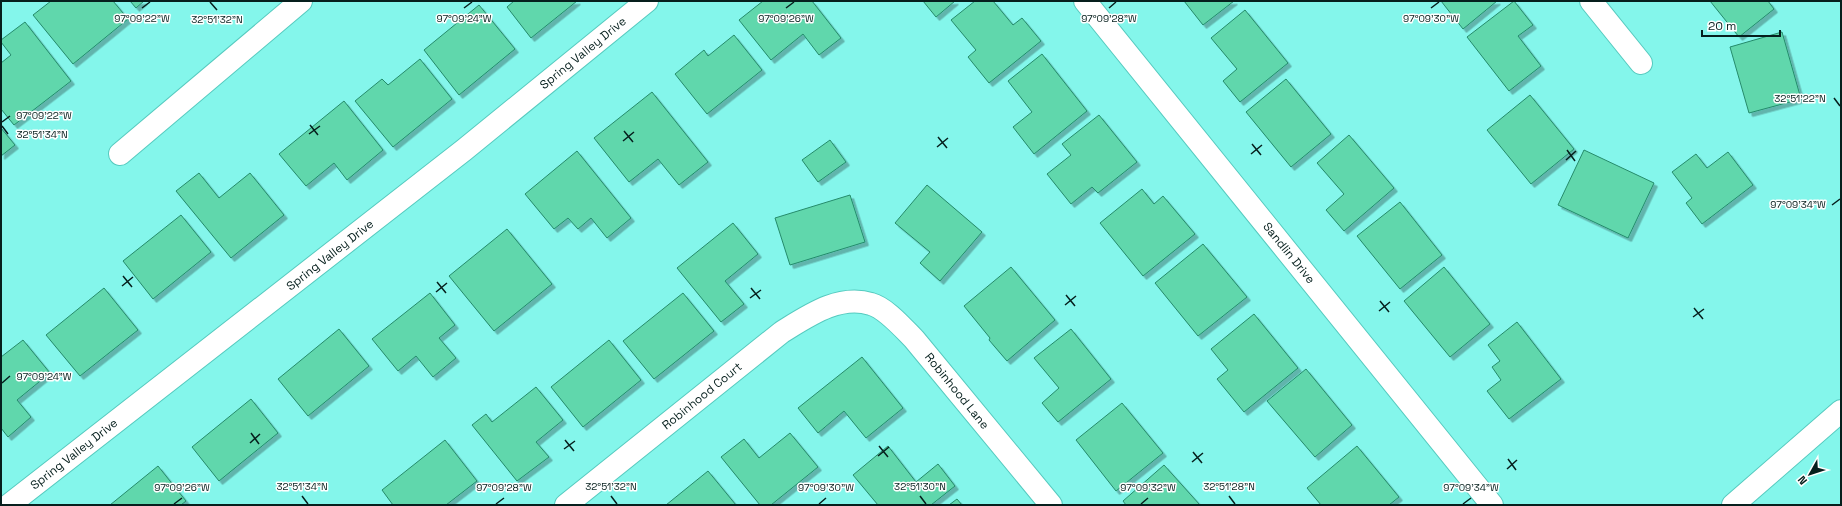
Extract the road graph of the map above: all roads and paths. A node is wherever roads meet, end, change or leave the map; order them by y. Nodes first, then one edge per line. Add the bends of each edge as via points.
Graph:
1 (301, 1) edge
2 (647, 1) edge
3 (1085, 1) edge
4 (1591, 1) edge
5 (1641, 63) dead end
6 (120, 154) dead end
7 (846, 302) joint
8 (1841, 410) edge
9 (9, 505) edge
10 (566, 505) edge
11 (1050, 505) edge
12 (1492, 505) edge
13 (1733, 505) edge

1 - 6 street
2 - 9 street, Spring Valley Drive via 464,150
3 - 12 street, Sandlin Drive
4 - 5 street
7 - 10 street, Robinhood Court via 815,312 782,332
7 - 11 street, Robinhood Lane via 871,304 888,314 914,339
8 - 13 street

